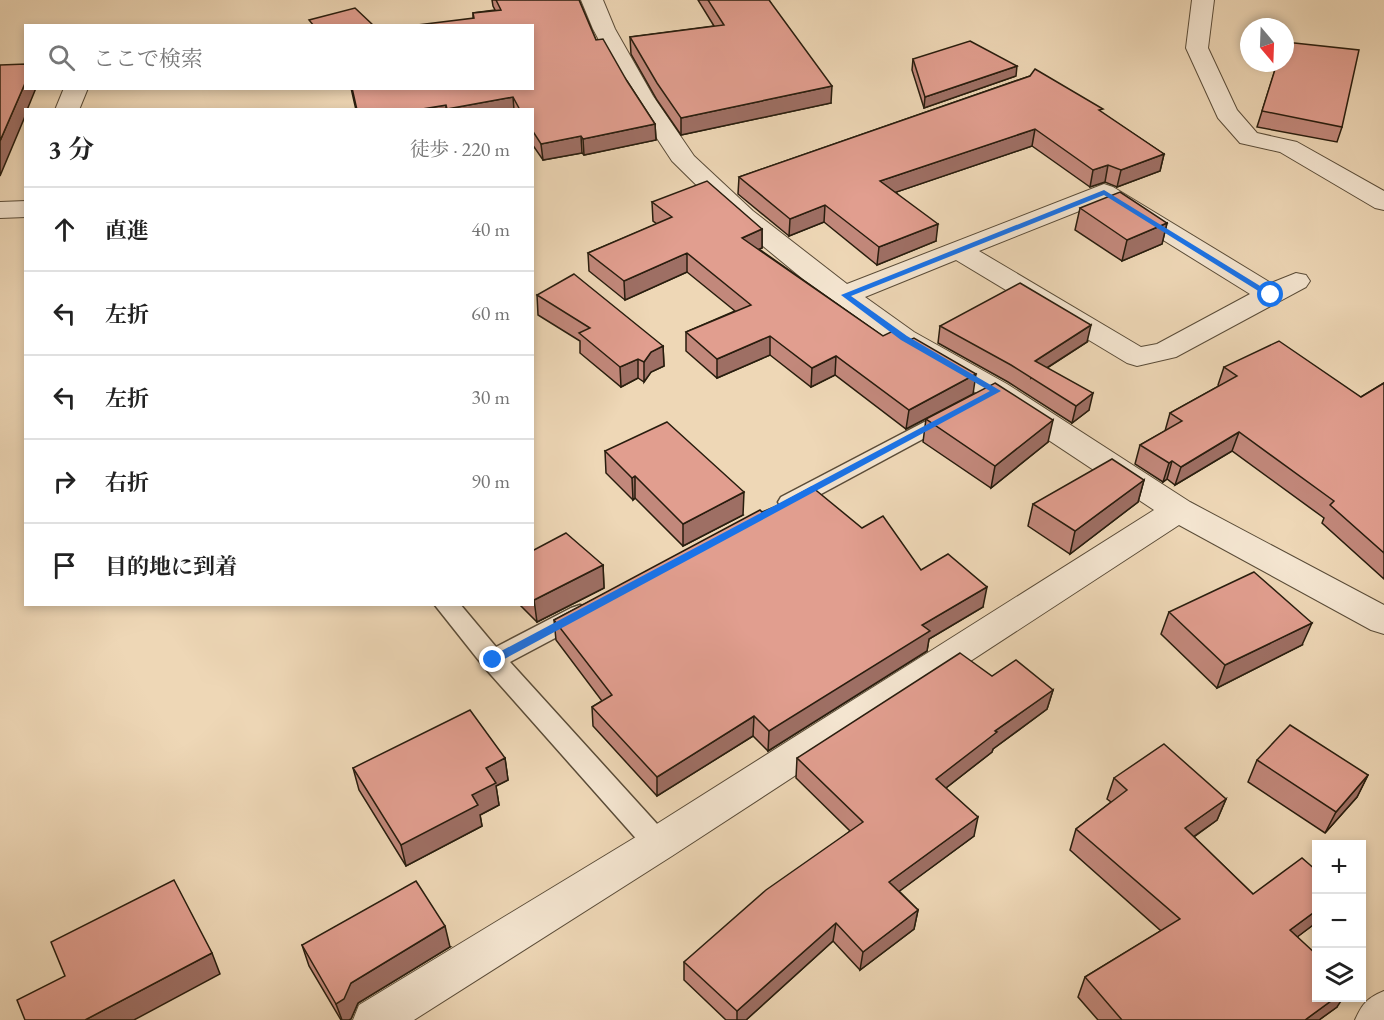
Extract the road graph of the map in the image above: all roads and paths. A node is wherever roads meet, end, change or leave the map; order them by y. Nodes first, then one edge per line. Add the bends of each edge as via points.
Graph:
1 (592, 0) edge
2 (1203, 0) edge
3 (75, 90) edge
4 (68, 108) edge
5 (1384, 202) edge
6 (24, 208) edge
7 (0, 210) edge
8 (958, 250) junction
9 (1296, 281) dead end
10 (845, 295) junction
11 (1271, 295) junction
12 (996, 391) junction
13 (1178, 510) junction
14 (766, 514) edge
15 (598, 604) edge
16 (448, 606) edge
17 (1384, 620) edge
18 (493, 660) junction
19 (658, 844) junction
20 (1384, 1012) edge
21 (375, 1020) edge
22 (1377, 1020) edge

1 - 10 street via 641,96 685,161 727,187 744,217
2 - 5 street via 1197,48 1226,113 1249,138 1288,147
3 - 4 street
6 - 7 street
8 - 10 street
8 - 11 street via 1104,192
8 - 11 street via 1137,357 1166,351
9 - 11 street
10 - 12 street via 904,338
12 - 13 street
12 - 14 lane
13 - 17 street
13 - 19 street
15 - 18 lane
16 - 18 lane
18 - 19 lane
19 - 21 street
20 - 22 street

